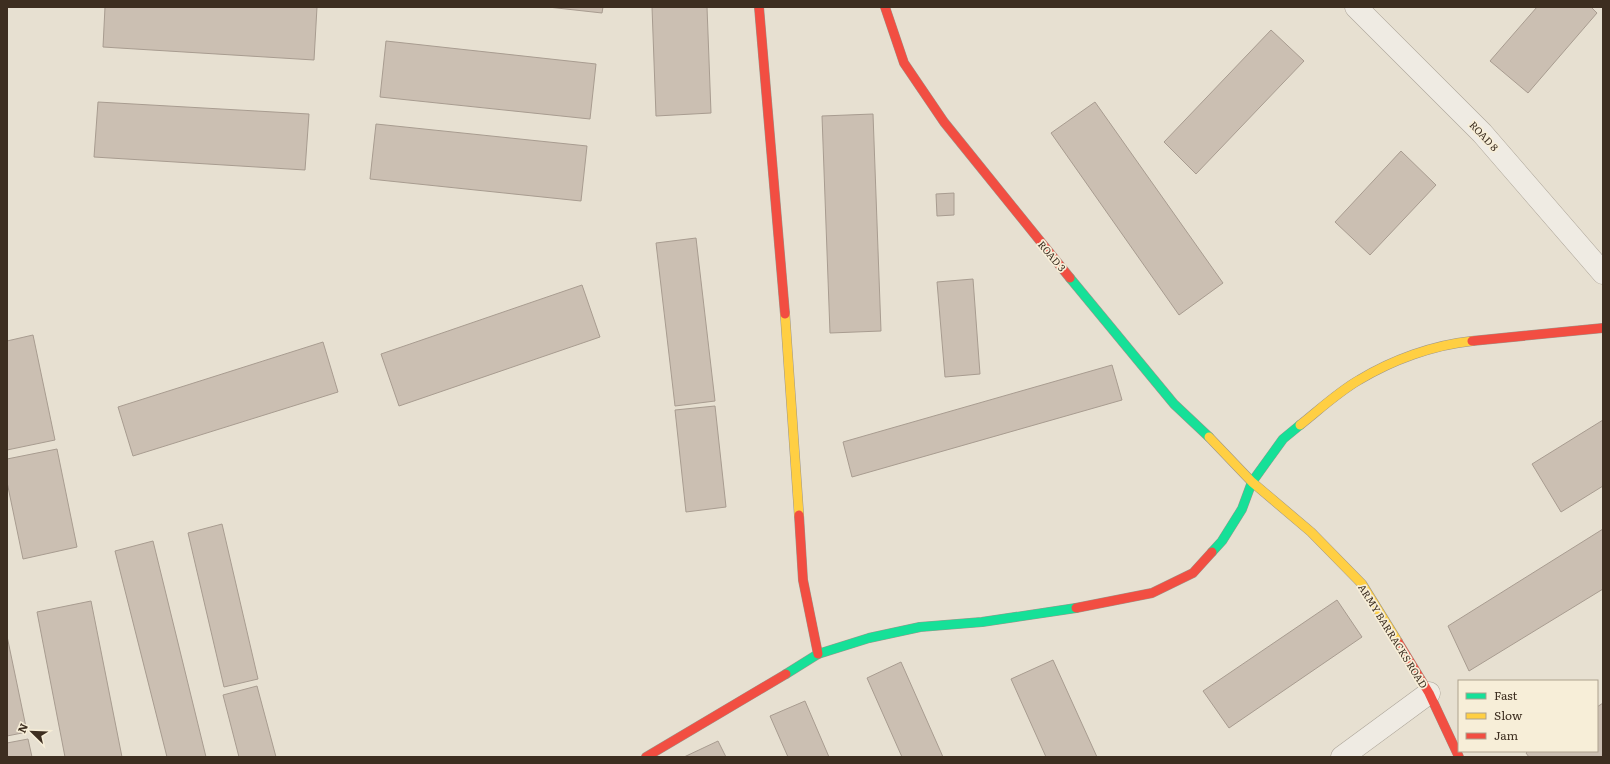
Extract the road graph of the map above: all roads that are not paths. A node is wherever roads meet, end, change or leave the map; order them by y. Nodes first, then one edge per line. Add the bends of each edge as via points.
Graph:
1 (759, 7) edge
2 (885, 7) edge
3 (1356, 7) edge
4 (1603, 274) edge
5 (1603, 328) edge
6 (1252, 482) junction
7 (818, 654) junction
8 (1429, 693) junction
9 (646, 757) edge
10 (1342, 757) edge
11 (1459, 757) edge

1 - 7 street via 791,388 803,580
2 - 6 street, ROAD 3 via 904,63 944,122 1174,404 1208,435
3 - 4 street, ROAD 8 via 1482,133
5 - 6 street via 1452,343 1401,359 1358,380 1283,439
6 - 7 street via 1242,509 1222,541 1192,573 1152,593 1057,612 920,627 869,638
6 - 8 street, ARMY BARRACKS ROAD via 1311,532 1362,584
7 - 9 street
8 - 10 street
8 - 11 street, ARMY BARRACKS ROAD

